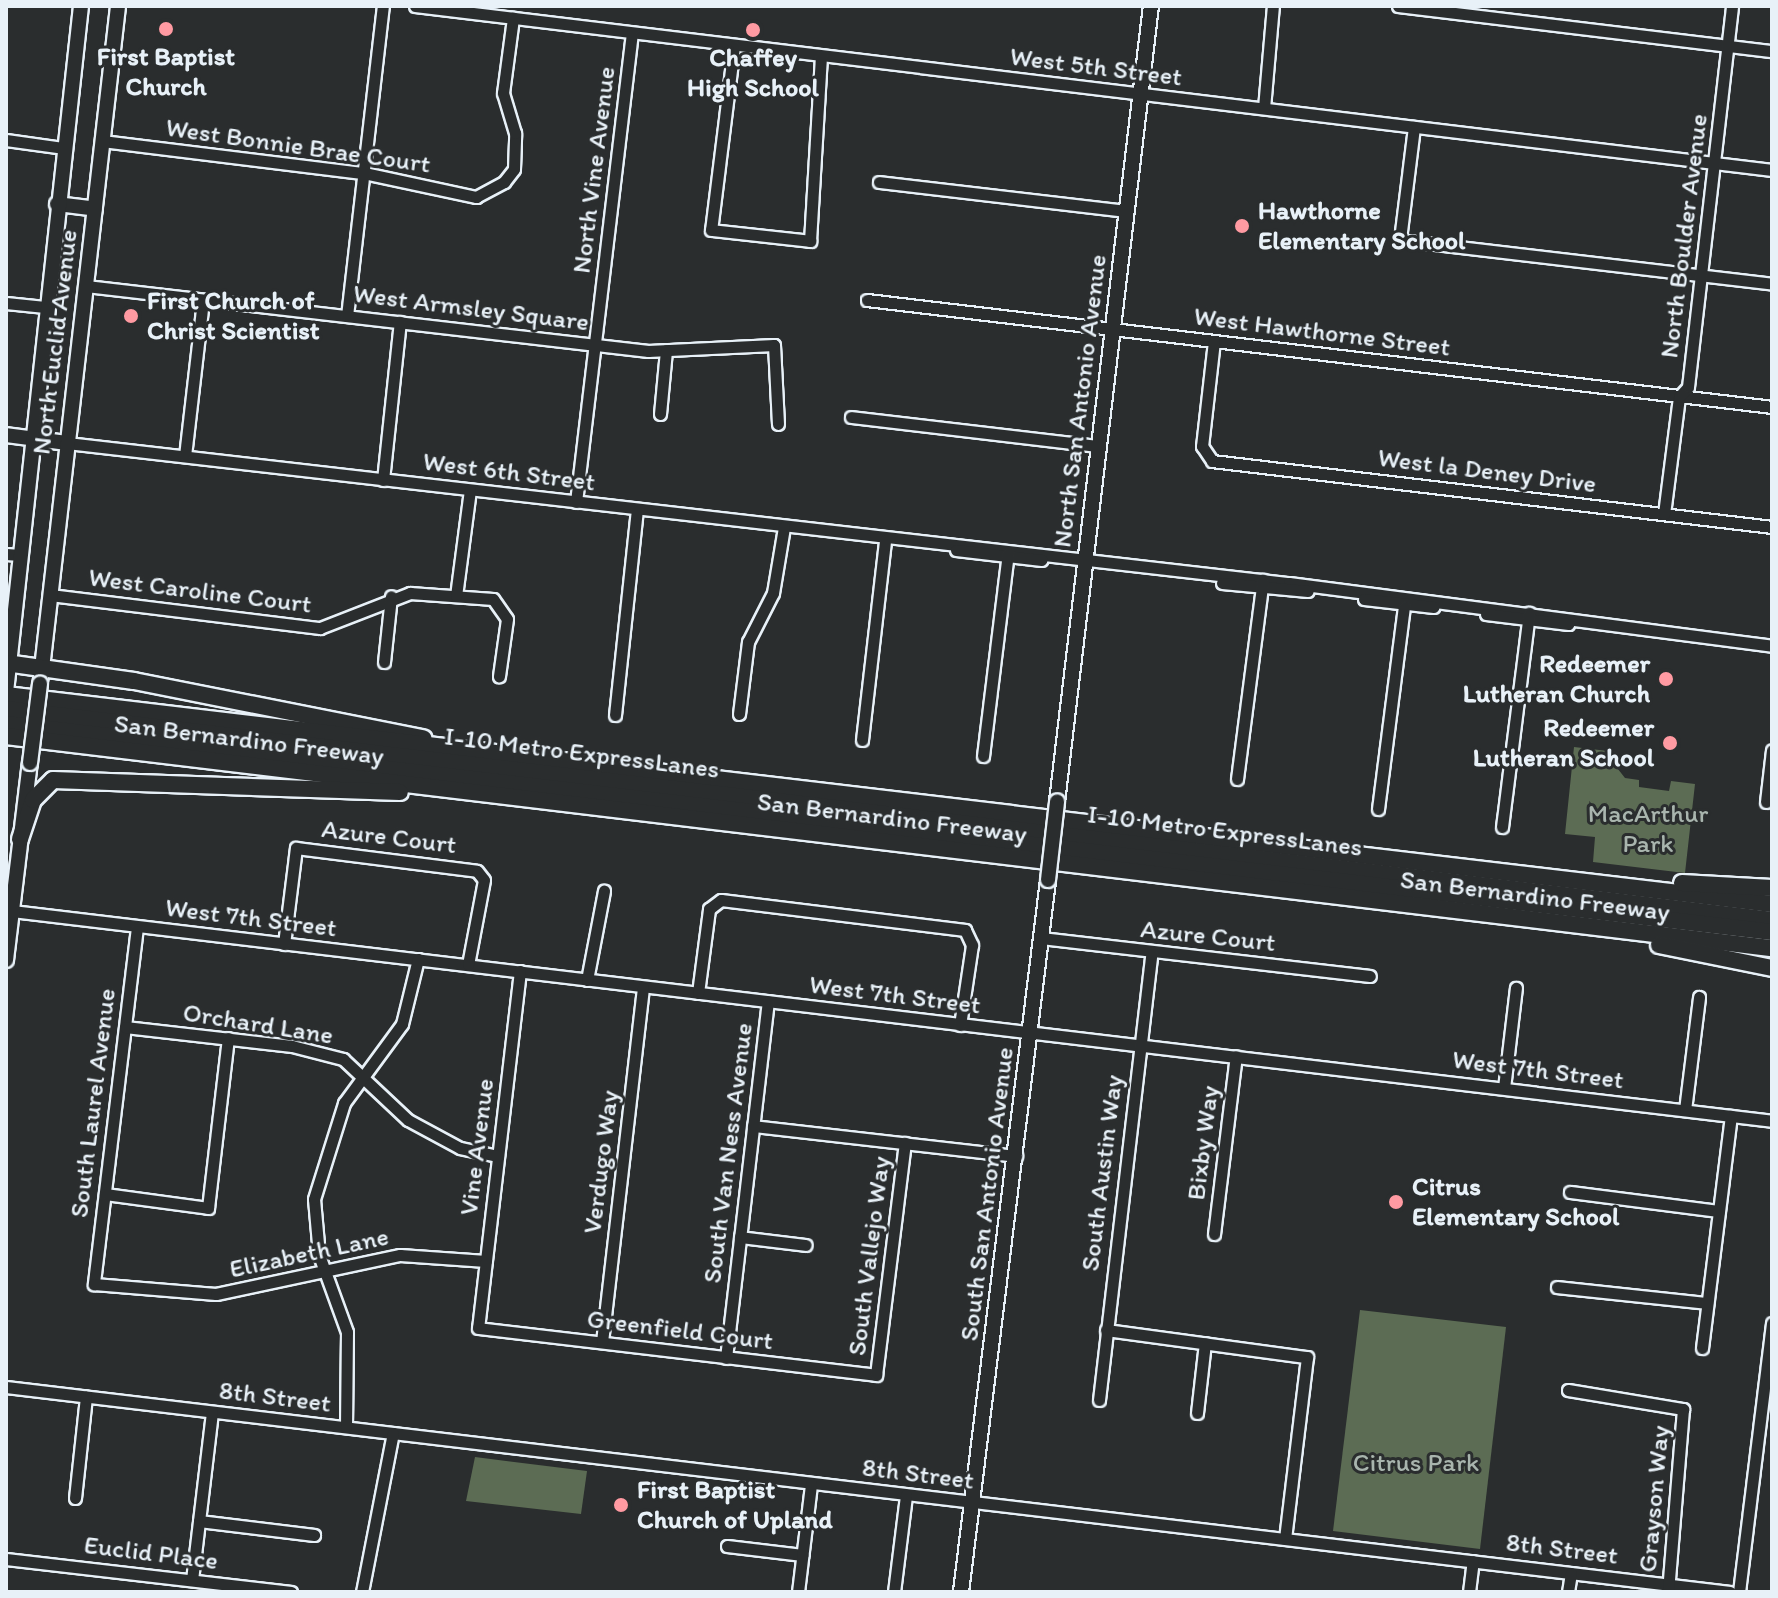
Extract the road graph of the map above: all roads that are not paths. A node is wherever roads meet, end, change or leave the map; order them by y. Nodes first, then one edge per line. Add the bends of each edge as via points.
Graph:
1 (81, 6) edge
2 (118, 6) edge
3 (383, 6) edge
4 (415, 6) edge
5 (1151, 6) edge
6 (1273, 6) edge
7 (1398, 6) edge
8 (1732, 6) edge
9 (513, 18) junction
10 (632, 33) junction
11 (734, 46) junction
12 (1727, 46) junction
13 (1772, 51) edge
14 (821, 56) junction
15 (1141, 94) junction
16 (1264, 108) junction
17 (1414, 127) junction
18 (6, 140) edge
19 (102, 141) junction
20 (64, 148) junction
21 (1715, 163) junction
22 (1772, 170) edge
23 (364, 173) junction
24 (879, 182) dead end
25 (57, 204) junction
26 (95, 209) junction
27 (1127, 211) junction
28 (1702, 276) junction
29 (1772, 284) edge
30 (86, 286) junction
31 (203, 300) junction
32 (867, 300) dead end
33 (6, 303) edge
34 (45, 307) junction
35 (347, 316) junction
36 (400, 322) junction
37 (1112, 329) junction
38 (1214, 341) junction
39 (595, 345) junction
40 (666, 350) junction
41 (1679, 397) junction
42 (1772, 407) edge
43 (660, 414) dead end
44 (851, 417) dead end
45 (778, 424) dead end
46 (6, 435) edge
47 (29, 438) junction
48 (67, 443) junction
49 (1098, 446) junction
50 (185, 456) junction
51 (383, 480) junction
52 (470, 490) junction
53 (576, 502) junction
54 (637, 510) junction
55 (1664, 514) junction
56 (784, 527) junction
57 (1772, 527) edge
58 (885, 540) junction
59 (13, 554) edge
60 (1008, 555) junction
61 (1084, 564) junction
62 (1262, 585) junction
63 (50, 595) junction
64 (1352, 595) junction
65 (391, 596) junction
66 (456, 596) junction
67 (1442, 606) junction
68 (1404, 607) junction
69 (1528, 618) junction
70 (1772, 646) edge
71 (384, 662) dead end
72 (8, 663) edge
73 (42, 666) junction
74 (499, 676) dead end
75 (6, 690) edge
76 (6, 709) edge
77 (739, 714) dead end
78 (615, 715) dead end
79 (6, 724) edge
80 (12, 738) edge
81 (862, 740) dead end
82 (455, 749) junction
83 (1772, 750) edge
84 (983, 756) dead end
85 (1237, 779) dead end
86 (482, 793) junction
87 (1057, 802) joint
88 (1766, 802) dead end
89 (1378, 809) dead end
90 (1502, 827) dead end
91 (20, 839) junction
92 (1569, 879) junction
93 (1772, 888) edge
94 (604, 891) dead end
95 (1772, 904) edge
96 (9, 911) edge
97 (1497, 915) junction
98 (1772, 917) edge
99 (1651, 920) junction
100 (137, 927) junction
101 (1772, 932) edge
102 (1041, 938) junction
103 (284, 944) junction
104 (1748, 946) junction
105 (1772, 948) edge
106 (1152, 952) junction
107 (418, 959) junction
108 (6, 960) edge
109 (468, 965) junction
110 (1772, 968) edge
111 (520, 971) junction
112 (1370, 976) dead end
113 (587, 980) junction
114 (643, 987) junction
115 (1516, 988) dead end
116 (698, 993) junction
117 (1699, 997) dead end
118 (768, 1001) junction
119 (960, 1025) junction
120 (125, 1027) junction
121 (1031, 1033) junction
122 (228, 1038) junction
123 (1140, 1046) junction
124 (1236, 1056) junction
125 (363, 1077) junction
126 (1504, 1088) junction
127 (1685, 1110) junction
128 (1731, 1116) junction
129 (1772, 1121) edge
130 (753, 1126) junction
131 (905, 1143) junction
132 (498, 1156) junction
133 (1016, 1156) junction
134 (1570, 1192) dead end
135 (105, 1194) junction
136 (1719, 1211) junction
137 (1214, 1234) dead end
138 (740, 1237) junction
139 (806, 1245) dead end
140 (486, 1261) junction
141 (325, 1273) junction
142 (94, 1284) joint
143 (1557, 1287) dead end
144 (1707, 1303) junction
145 (1772, 1323) edge
146 (478, 1328) joint
147 (1106, 1330) junction
148 (602, 1342) junction
149 (1205, 1343) junction
150 (1702, 1348) dead end
151 (726, 1358) junction
152 (876, 1375) joint
153 (6, 1387) edge
154 (1568, 1390) dead end
155 (86, 1397) junction
156 (1099, 1400) dead end
157 (212, 1412) junction
158 (1197, 1413) dead end
159 (346, 1427) junction
160 (393, 1433) junction
161 (811, 1484) junction
162 (906, 1495) junction
163 (75, 1498) dead end
164 (973, 1503) junction
165 (199, 1521) junction
166 (314, 1535) dead end
167 (1285, 1539) junction
168 (727, 1546) dead end
169 (802, 1555) junction
170 (6, 1559) edge
171 (1473, 1561) junction
172 (1571, 1573) junction
173 (192, 1580) junction
174 (1668, 1588) edge
175 (291, 1592) edge
176 (362, 1592) edge
177 (798, 1592) edge
178 (894, 1592) edge
179 (961, 1592) edge
180 (1469, 1592) edge
181 (1568, 1592) edge
182 (1730, 1592) edge
183 (1739, 1592) edge

1 - 20 main road, North Euclid Avenue
2 - 19 main road, North Euclid Avenue
3 - 23 street
4 - 9 street, West 5th Street
5 - 15 main road, North San Antonio Avenue
6 - 16 street
7 - 12 street
8 - 12 street, North Boulder Avenue
9 - 10 street, West 5th Street
9 - 23 street, West Bonnie Brae Court via 503,93 517,151 504,182 461,197 428,183
10 - 11 street, West 5th Street
10 - 39 street, North Vine Avenue
11 - 14 street, West 5th Street
11 - 14 street via 711,230 810,241
12 - 13 street
12 - 21 street, North Boulder Avenue
14 - 15 street, West 5th Street
15 - 16 street, West 5th Street
15 - 27 main road, North San Antonio Avenue
16 - 17 street, West 5th Street
17 - 21 street, West 5th Street
17 - 28 street via 1400,240
18 - 20 street
19 - 23 street, West Bonnie Brae Court
19 - 26 main road, North Euclid Avenue
20 - 25 main road, North Euclid Avenue
21 - 22 street, West 5th Street
21 - 28 street, North Boulder Avenue
23 - 35 street
24 - 27 street
25 - 26 main road
25 - 34 main road, North Euclid Avenue
26 - 30 main road, North Euclid Avenue
27 - 37 main road, North San Antonio Avenue
28 - 29 street
28 - 41 street, North Boulder Avenue via 1688,387
30 - 31 street, West Armsley Square
30 - 48 main road, North Euclid Avenue
31 - 35 street, West Armsley Square
31 - 50 street
32 - 37 street, West Hawthorne Street
33 - 34 street
34 - 47 main road, North Euclid Avenue
35 - 36 street, West Armsley Square
36 - 39 street, West Armsley Square
36 - 51 street
37 - 38 street, West Hawthorne Street
37 - 49 main road, North San Antonio Avenue
38 - 41 street, West Hawthorne Street
38 - 55 street, West la Deney Drive via 1202,451 1212,461
39 - 40 street, West Armsley Square
39 - 53 street, North Vine Avenue
40 - 43 street
40 - 45 street, West Armsley Square via 774,345
41 - 42 street, West Hawthorne Street
41 - 55 street, North Boulder Avenue
44 - 49 street
46 - 47 main road
47 - 48 main road
47 - 59 main road, North Euclid Avenue
48 - 50 street, West 6th Street
48 - 63 main road, North Euclid Avenue
49 - 61 main road, North San Antonio Avenue
50 - 51 street, West 6th Street
51 - 52 street, West 6th Street
52 - 53 street, West 6th Street
52 - 66 street
53 - 54 street, West 6th Street
54 - 56 street, West 6th Street
54 - 78 street
55 - 57 street, West la Deney Drive
56 - 58 street, West 6th Street
56 - 77 street via 773,593 748,642
58 - 60 street, West 6th Street
58 - 81 street
59 - 72 main road, North Euclid Avenue
60 - 61 street, West 6th Street
60 - 84 street
61 - 62 street, West 6th Street
61 - 87 main road, North San Antonio Avenue
62 - 64 street, West 6th Street
62 - 85 street
63 - 65 street, West Caroline Court via 320,628 347,622
63 - 73 main road, North Euclid Avenue
64 - 67 street, West 6th Street
64 - 68 street, West 6th Street
65 - 66 street
65 - 71 street
66 - 74 street via 493,599 505,610
67 - 68 street, West 6th Street
67 - 69 street, West 6th Street
68 - 89 street
69 - 70 street, West 6th Street
69 - 90 street
72 - 73 highway
72 - 75 main road, North Euclid Avenue
73 - 82 highway via 398,729
73 - 91 main road, North Euclid Avenue, bridge
75 - 82 highway, San Bernardino Freeway
76 - 98 highway, I-10 Metro ExpressLanes
79 - 99 highway, I-10 Metro ExpressLanes
80 - 86 highway, San Bernardino Freeway
82 - 92 highway, San Bernardino Freeway
83 - 88 street
86 - 91 highway via 53,780 33,800
86 - 97 highway, San Bernardino Freeway
87 - 102 main road, South San Antonio Avenue, bridge
91 - 96 main road, North Euclid Avenue
92 - 93 highway via 1591,874
92 - 95 highway, San Bernardino Freeway
94 - 113 street
96 - 100 street, West 7th Street
96 - 108 main road, North Euclid Avenue
97 - 104 highway, San Bernardino Freeway
97 - 110 highway via 1528,927
99 - 101 highway, I-10 Metro ExpressLanes
99 - 104 highway
100 - 103 street, West 7th Street
100 - 120 street, South Laurel Avenue
102 - 106 street, Azure Court
102 - 121 main road, South San Antonio Avenue
103 - 107 street, West 7th Street
103 - 109 street, Azure Court via 296,848 477,871 484,880
104 - 105 highway, San Bernardino Freeway
106 - 112 street, Azure Court
106 - 123 street, South Austin Way
107 - 109 street, West 7th Street
107 - 125 street via 402,1024
109 - 111 street, West 7th Street
111 - 113 street, West 7th Street
111 - 132 street, Vine Avenue
113 - 114 street, West 7th Street
114 - 116 street, West 7th Street
114 - 148 street, Verdugo Way
115 - 126 street
116 - 118 street, West 7th Street
116 - 119 street via 714,903 969,935
117 - 127 street
118 - 119 street, West 7th Street
118 - 130 street, South Van Ness Avenue
119 - 121 street, West 7th Street
120 - 122 street, Orchard Lane
120 - 135 street, South Laurel Avenue
121 - 123 street, West 7th Street
121 - 133 main road, South San Antonio Avenue
122 - 125 street, Orchard Lane via 320,1052 343,1059
122 - 135 street via 208,1208
123 - 124 street, West 7th Street
123 - 147 street, South Austin Way
124 - 126 street, West 7th Street
124 - 137 street, Bixby Way
125 - 132 street, Orchard Lane via 434,1136
125 - 141 street via 334,1126 318,1172 314,1235
126 - 127 street, West 7th Street
127 - 128 street, West 7th Street
128 - 129 street, West 7th Street
128 - 136 street
130 - 131 street
130 - 138 street, South Van Ness Avenue
131 - 133 street
131 - 152 street, South Vallejo Way
132 - 140 street, Vine Avenue
133 - 164 main road, South San Antonio Avenue
134 - 136 street
135 - 142 street, South Laurel Avenue
136 - 144 street
138 - 139 street
138 - 151 street, South Van Ness Avenue
140 - 141 street, Elizabeth Lane via 400,1255
140 - 146 street, Vine Avenue
141 - 142 street, Elizabeth Lane via 216,1294
141 - 159 street via 349,1346
143 - 144 street
144 - 150 street
145 - 183 street
146 - 148 street, Greenfield Court
147 - 149 street
147 - 156 street, South Austin Way
148 - 151 street, Greenfield Court
149 - 158 street
149 - 167 street via 1307,1357
151 - 152 street, Greenfield Court
153 - 155 street, 8th Street
154 - 174 street, Grayson Way via 1683,1409
155 - 157 street, 8th Street
155 - 163 street
157 - 159 street, 8th Street
157 - 165 street
159 - 160 street, 8th Street
160 - 161 street, 8th Street
160 - 176 street
161 - 162 street, 8th Street
161 - 169 street
162 - 164 street, 8th Street
162 - 178 street
164 - 167 street, 8th Street
164 - 179 main road, South San Antonio Avenue
165 - 166 street
165 - 173 street
167 - 171 street, 8th Street
168 - 169 street
169 - 177 street
170 - 173 street, Euclid Place
171 - 172 street, 8th Street
171 - 180 street
172 - 174 street, 8th Street
172 - 181 street
173 - 175 street, Euclid Place
174 - 182 street, 8th Street

